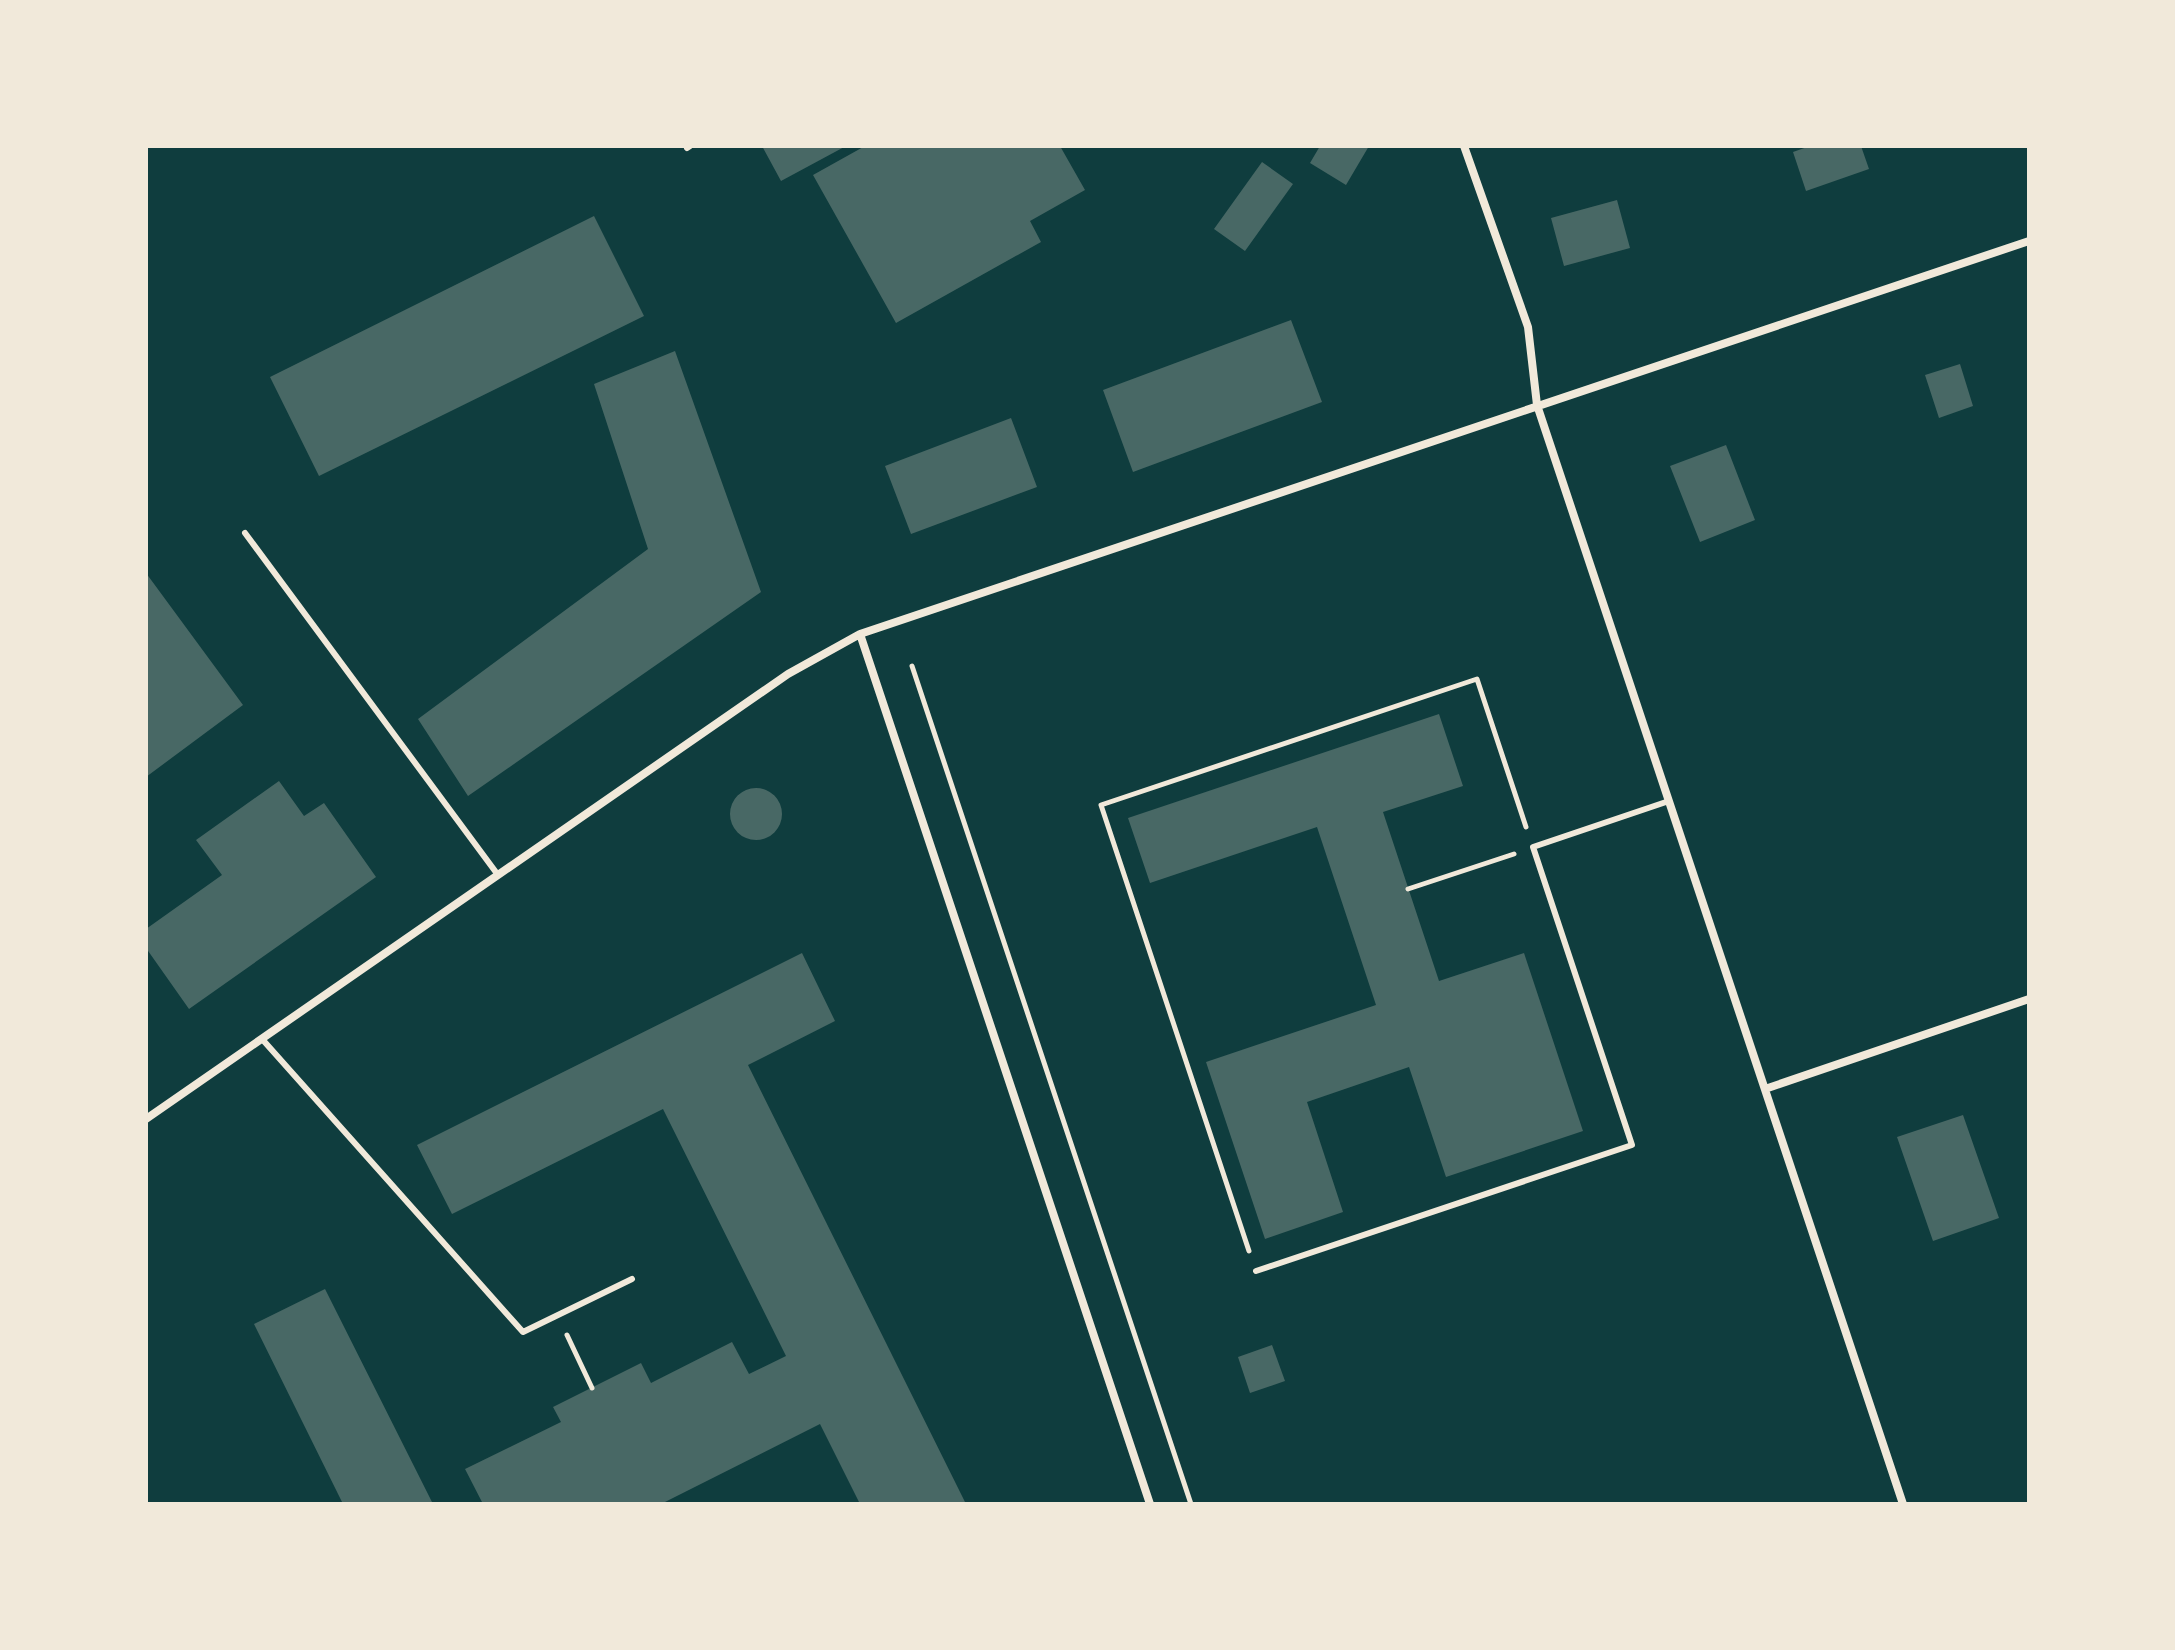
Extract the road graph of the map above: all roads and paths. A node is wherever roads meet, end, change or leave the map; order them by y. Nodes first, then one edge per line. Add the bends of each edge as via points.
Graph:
1 (1464, 146) edge
2 (2029, 241) edge
3 (1537, 405) junction
4 (245, 533) dead end
5 (860, 634) junction
6 (912, 666) dead end
7 (1669, 801) junction
8 (1533, 847) junction
9 (498, 875) junction
10 (1408, 889) dead end
11 (2029, 999) edge
12 (262, 1039) junction
13 (1765, 1089) junction
14 (146, 1119) edge
15 (1256, 1271) joint
16 (632, 1279) dead end
17 (558, 1315) junction
18 (592, 1388) dead end
19 (1150, 1504) edge
20 (1191, 1504) edge
21 (1903, 1504) edge

1 - 3 street via 1528,327
2 - 3 street
3 - 5 street
3 - 7 street
4 - 9 lane
5 - 9 street via 788,674
5 - 19 street
6 - 20 path
7 - 8 lane
7 - 13 street
8 - 10 path
8 - 15 lane via 1632,1145
8 - 15 path via 1477,679 1101,805
9 - 12 street
11 - 13 street
12 - 14 street
12 - 17 lane via 523,1332
13 - 21 street
16 - 17 lane
17 - 18 path

